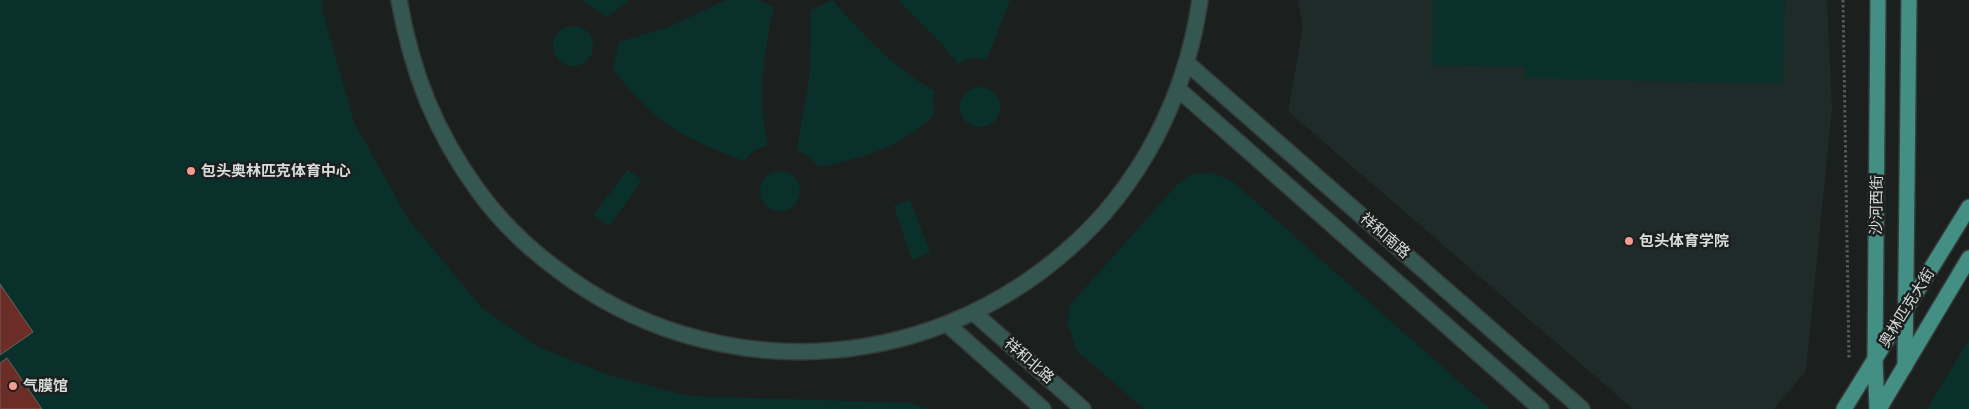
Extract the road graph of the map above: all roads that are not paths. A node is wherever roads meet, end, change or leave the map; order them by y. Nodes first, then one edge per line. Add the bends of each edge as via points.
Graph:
1 (399, 0) edge
2 (1200, 0) edge
3 (1878, 0) edge
4 (1909, 0) edge
5 (1187, 63) junction
6 (1178, 89) junction
7 (1969, 207) edge
8 (1969, 258) edge
9 (1906, 309) junction
10 (974, 313) junction
11 (947, 324) junction
12 (1875, 360) junction
13 (1905, 366) junction
14 (1044, 409) edge
15 (1083, 409) edge
16 (1541, 409) edge
17 (1582, 409) edge
18 (1844, 409) edge
19 (1878, 409) edge

1 - 11 street via 406,40 435,121 480,194 540,257 611,305 691,337 775,352 858,348 899,340
2 - 5 street
3 - 12 main road, 沙河西街
4 - 9 main road, 沙河西街
5 - 6 street
5 - 17 street, 祥和南路
6 - 10 street via 1154,142 1107,211 1047,268
6 - 16 street, 祥和南路
7 - 9 main road, 奥林匹克大街
8 - 13 main road, 奥林匹克大街
9 - 12 main road, 奥林匹克大街
9 - 13 main road, 沙河西街
10 - 11 street
10 - 15 street, 祥和北路
11 - 14 street, 祥和北路
12 - 18 main road, 奥林匹克大街
12 - 19 main road, 沙河西街
13 - 19 main road, 奥林匹克大街

